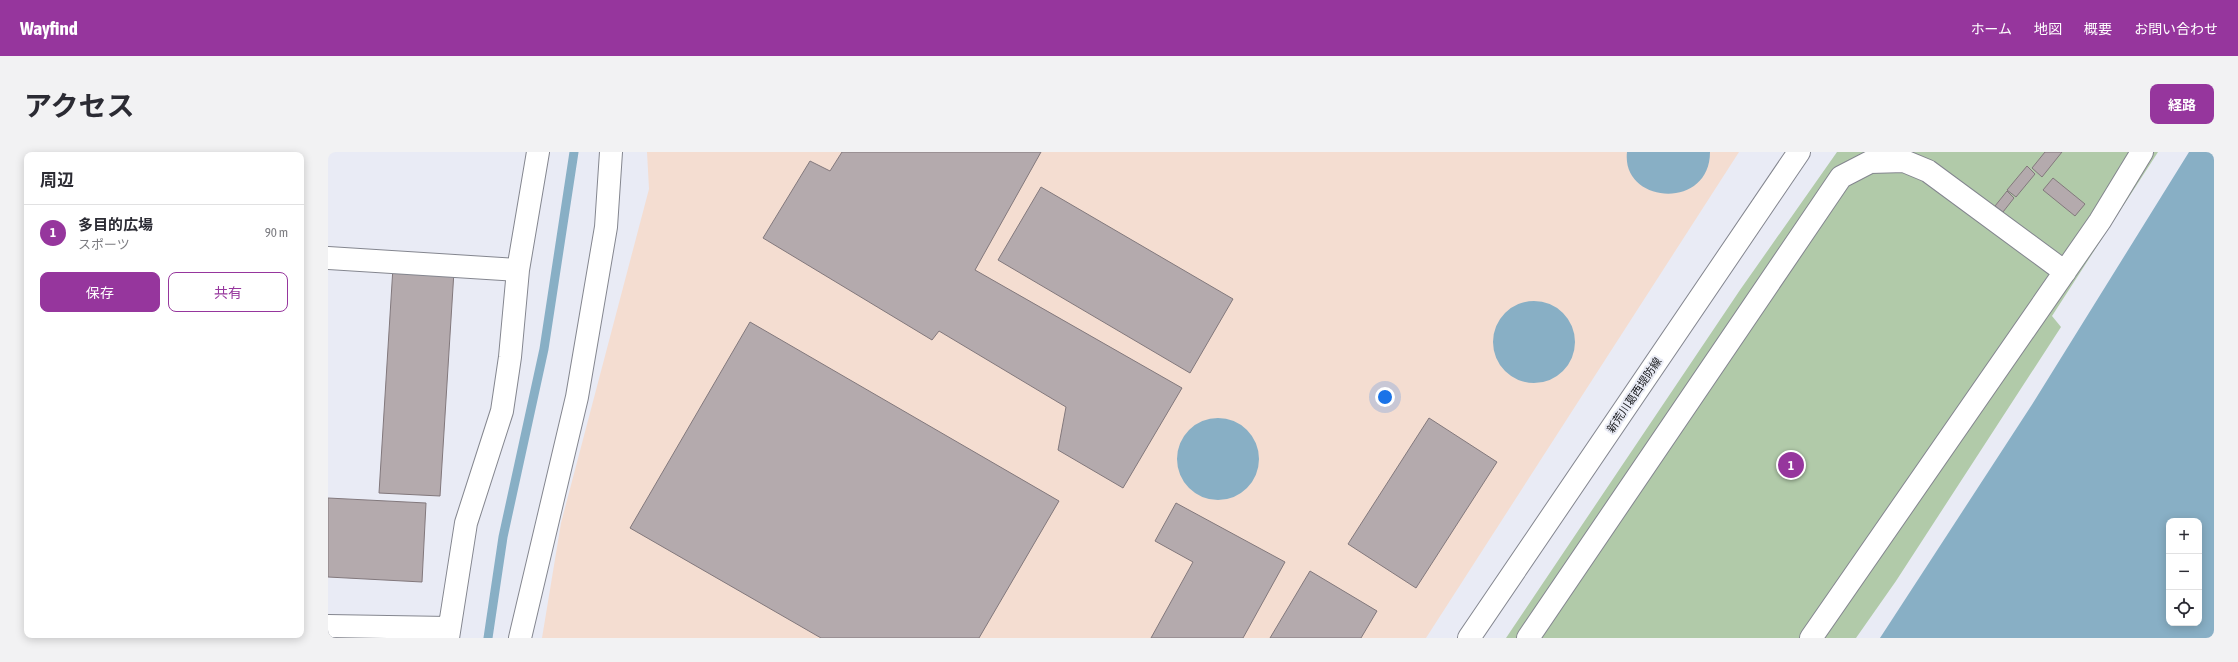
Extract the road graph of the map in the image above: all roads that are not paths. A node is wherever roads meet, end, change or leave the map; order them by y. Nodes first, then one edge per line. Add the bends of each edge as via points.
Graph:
1 (538, 152) edge
2 (611, 152) edge
3 (1799, 152) edge
4 (2142, 152) edge
5 (328, 258) edge
6 (518, 270) junction
7 (2065, 272) junction
8 (328, 626) edge
9 (448, 633) edge
10 (520, 638) edge
11 (1470, 638) edge
12 (1528, 638) edge
13 (1812, 638) edge

1 - 6 street
2 - 10 street via 606,227 577,397
3 - 11 street, 新荒川葛西堤防線
4 - 7 street
5 - 6 street
6 - 9 street via 502,411 466,523
7 - 12 street via 1928,171 1904,161 1870,162 1841,177
7 - 13 street
8 - 9 street

